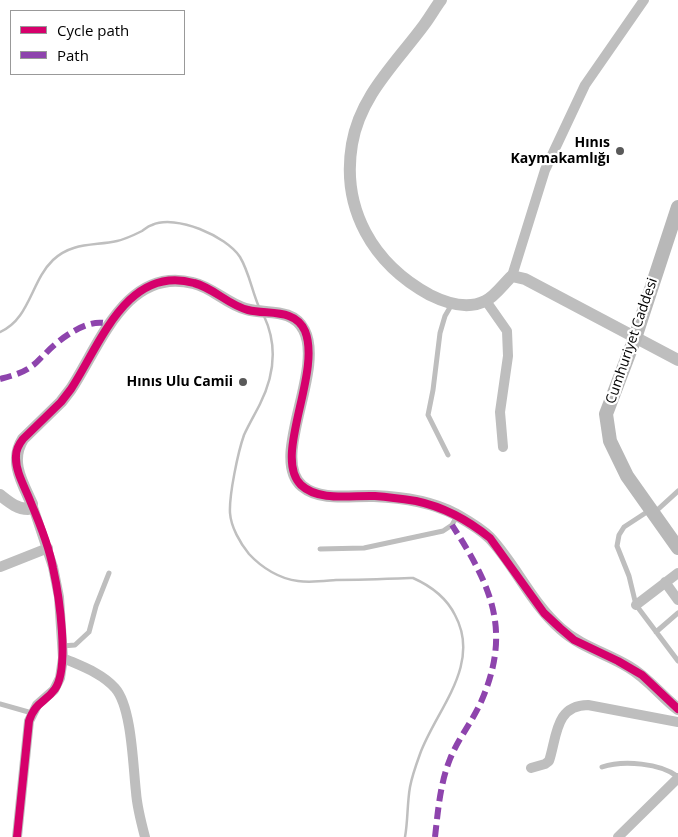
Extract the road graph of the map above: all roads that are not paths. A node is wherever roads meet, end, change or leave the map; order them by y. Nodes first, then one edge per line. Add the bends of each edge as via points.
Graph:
1 (441, 0) edge
2 (644, 0) edge
3 (678, 207) edge
4 (512, 276) junction
5 (486, 301) junction
6 (452, 304) junction
7 (635, 338) junction
8 (678, 360) edge
9 (502, 447) dead end
10 (448, 455) dead end
11 (678, 491) edge
12 (0, 495) edge
13 (32, 504) junction
14 (652, 511) junction
15 (457, 516) junction
16 (48, 548) junction
17 (678, 548) edge
18 (320, 549) dead end
19 (0, 567) edge
20 (109, 573) dead end
21 (678, 573) edge
22 (665, 582) junction
23 (678, 600) edge
24 (636, 605) junction
25 (678, 613) edge
26 (656, 632) junction
27 (62, 646) junction
28 (63, 658) junction
29 (678, 661) edge
30 (0, 704) edge
31 (678, 709) edge
32 (32, 712) junction
33 (678, 722) edge
34 (602, 767) dead end
35 (531, 768) dead end
36 (678, 778) edge
37 (17, 837) edge
38 (145, 837) edge
39 (618, 837) edge

1 - 6 street via 374,88 364,107 349,163 354,205 361,224 385,262 418,289
2 - 4 street via 585,85 545,170
3 - 7 main road, Cumhuriyet Caddesi
4 - 5 street
4 - 7 street via 525,279
5 - 6 street
5 - 9 street via 507,331 508,356 500,412
6 - 10 lane via 440,333 428,415
7 - 8 street
7 - 14 main road, Cumhuriyet Caddesi via 606,414 610,441 627,476
11 - 14 lane
12 - 13 street via 21,509 28,509
13 - 15 street via 18,473 18,446 71,389 124,304 152,284 168,280 196,283 236,306 260,313 284,313 304,330 308,354 306,373 291,451 294,476 300,484 316,494 415,501 437,506
13 - 16 street
14 - 17 main road, Cumhuriyet Caddesi
14 - 24 lane via 624,527 618,538 617,546
15 - 18 lane via 443,531 364,548
15 - 31 street via 490,538 544,613 560,628 574,640 642,675
16 - 19 street
16 - 27 street via 59,597
20 - 27 lane via 89,632 75,645
21 - 22 street
22 - 23 street
22 - 24 street
24 - 26 lane
25 - 26 lane
26 - 29 lane
27 - 28 street
28 - 32 street via 60,678 54,690
28 - 38 street via 103,678 124,701
30 - 32 lane
32 - 37 street via 26,741
33 - 35 street via 577,705 561,720 549,760
34 - 36 lane via 618,763 639,764 672,772
36 - 39 street

